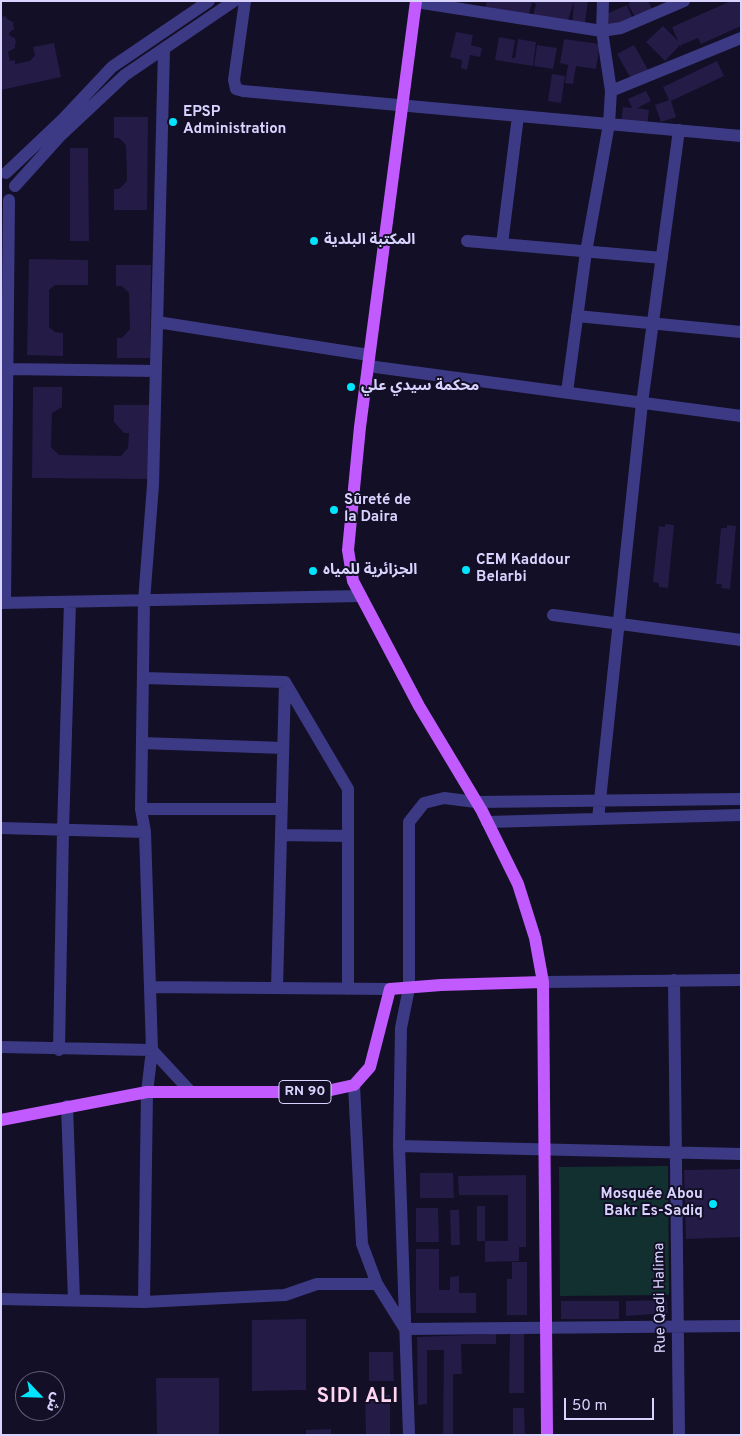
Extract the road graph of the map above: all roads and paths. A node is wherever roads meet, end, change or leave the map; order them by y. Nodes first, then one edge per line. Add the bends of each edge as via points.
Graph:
1 (209, 1) edge
2 (234, 1) edge
3 (245, 1) edge
4 (603, 1) edge
5 (684, 1) edge
6 (416, 2) edge
7 (602, 31) junction
8 (741, 38) edge
9 (164, 49) junction
10 (611, 90) junction
11 (403, 106) junction
12 (518, 116) junction
13 (609, 124) junction
14 (679, 130) junction
15 (741, 136) edge
16 (4, 173) edge
17 (15, 186) junction
18 (5, 202) edge
19 (467, 241) dead end
20 (502, 244) junction
21 (586, 252) junction
22 (662, 258) junction
23 (577, 316) junction
24 (157, 322) junction
25 (654, 324) junction
26 (741, 332) edge
27 (4, 350) edge
28 (369, 361) junction
29 (8, 369) junction
30 (156, 371) junction
31 (568, 392) junction
32 (642, 403) junction
33 (741, 416) edge
34 (361, 596) junction
35 (144, 601) junction
36 (70, 602) junction
37 (3, 603) edge
38 (552, 615) dead end
39 (618, 622) junction
40 (741, 640) edge
41 (143, 678) junction
42 (284, 682) junction
43 (142, 743) junction
44 (283, 748) junction
45 (741, 799) edge
46 (600, 801) junction
47 (476, 802) junction
48 (141, 809) junction
49 (281, 809) junction
50 (741, 815) edge
51 (598, 819) junction
52 (487, 822) junction
53 (1, 828) edge
54 (63, 830) junction
55 (144, 832) junction
56 (281, 835) junction
57 (348, 836) junction
58 (674, 980) junction
59 (741, 980) edge
60 (543, 982) junction
61 (150, 987) junction
62 (277, 988) junction
63 (409, 988) junction
64 (348, 989) junction
65 (390, 990) junction
66 (1, 1048) edge
67 (60, 1050) junction
68 (152, 1050) junction
69 (354, 1085) junction
70 (147, 1092) junction
71 (191, 1092) junction
72 (67, 1106) junction
73 (1, 1120) edge
74 (399, 1146) junction
75 (544, 1150) junction
76 (676, 1153) junction
77 (741, 1154) edge
78 (377, 1284) junction
79 (1, 1299) edge
80 (74, 1300) junction
81 (144, 1302) junction
82 (678, 1326) junction
83 (741, 1326) edge
84 (405, 1328) junction
85 (546, 1328) junction
86 (409, 1435) edge
87 (547, 1435) edge
88 (679, 1435) edge

1 - 16 street via 112,67 63,119
2 - 9 street
3 - 11 street via 234,80 236,89
4 - 7 street
5 - 7 street via 621,28
6 - 7 street
6 - 11 main road
7 - 10 street
8 - 10 street
9 - 17 street via 125,75 60,135
9 - 24 street
10 - 13 street
11 - 12 street
11 - 28 main road
12 - 13 street
12 - 20 street
13 - 14 street
13 - 21 street
14 - 15 street
14 - 22 street
16 - 17 street via 10,176
17 - 18 street via 15,191
18 - 27 street
19 - 20 street
20 - 21 street
21 - 22 street
21 - 23 street
22 - 25 street
23 - 25 street
23 - 31 street
24 - 28 street
24 - 30 street
25 - 26 street
25 - 32 street
27 - 29 street
28 - 31 street
28 - 34 main road via 348,550 353,581
29 - 30 street
29 - 37 street
30 - 35 street via 153,485
31 - 32 street
32 - 33 street
32 - 39 street
34 - 35 street
34 - 47 main road via 419,706
35 - 36 street
35 - 41 street
36 - 37 street
36 - 54 street
38 - 39 street
39 - 40 street
39 - 46 street
41 - 42 street
41 - 43 street
42 - 44 street
42 - 57 street via 348,789
43 - 44 street
43 - 48 street
44 - 49 street
45 - 46 street
46 - 47 street
46 - 51 street
47 - 52 main road
47 - 63 street via 444,798 424,803 409,822
48 - 49 street
48 - 55 street
49 - 56 street
50 - 51 street
51 - 52 street
52 - 60 main road via 518,884 535,938
53 - 54 street
54 - 55 street
54 - 67 street
55 - 61 street
56 - 57 street
56 - 62 street
57 - 64 street
58 - 59 street
58 - 60 street
58 - 76 street, Rue Qadi Halima
60 - 63 main road
60 - 75 main road
61 - 62 street
61 - 68 street
62 - 64 street
63 - 65 main road
63 - 74 street via 402,1028
64 - 65 street
65 - 69 main road via 370,1067
66 - 67 street
67 - 68 street
68 - 70 street
68 - 71 street
69 - 71 main road, RN 90 via 322,1092
69 - 78 street via 362,1244
70 - 71 main road, RN 90
70 - 72 main road, RN 90
70 - 81 street
72 - 73 main road, RN 90
72 - 80 street
74 - 75 street
74 - 84 street
75 - 76 street
75 - 85 main road
76 - 77 street
76 - 82 street, Rue Qadi Halima
78 - 81 street via 317,1284 284,1296
78 - 84 street
79 - 80 street
80 - 81 street
82 - 83 street
82 - 85 street
82 - 88 street, Rue Qadi Halima
84 - 85 street
84 - 86 street
85 - 87 main road

